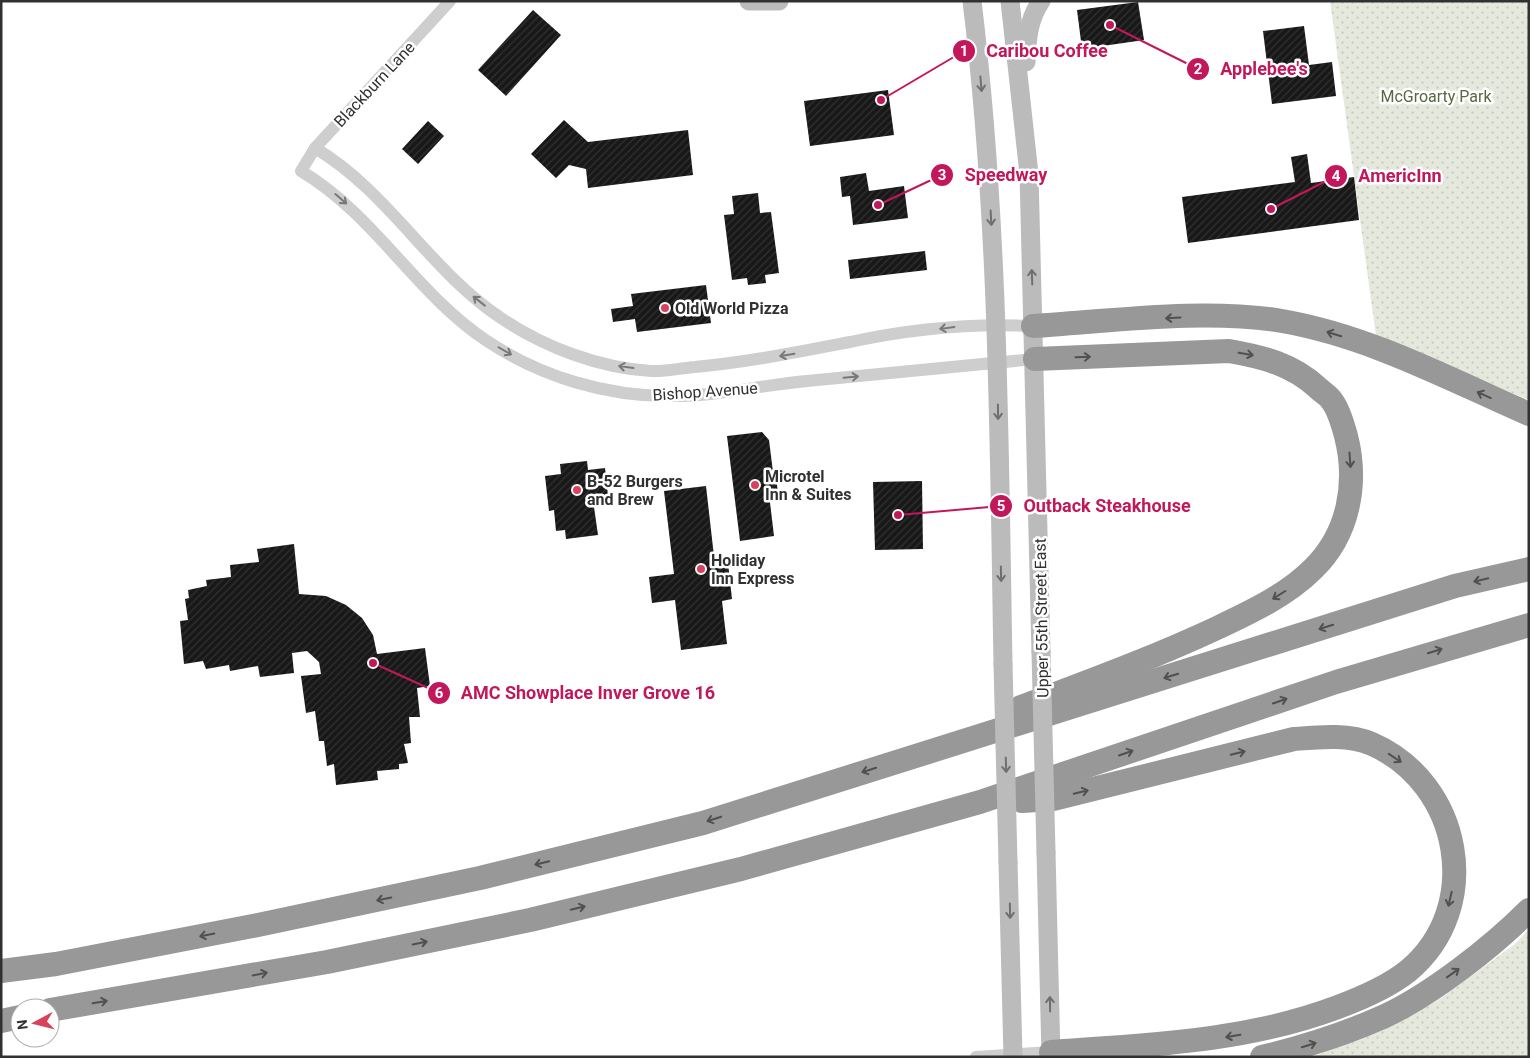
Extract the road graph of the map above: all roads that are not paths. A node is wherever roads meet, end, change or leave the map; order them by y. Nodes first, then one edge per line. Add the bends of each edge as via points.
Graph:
1 (450, 1) edge
2 (749, 1) edge
3 (779, 1) edge
4 (972, 1) edge
5 (1010, 1) edge
6 (1041, 1) edge
7 (1022, 114) junction
8 (315, 148) junction
9 (301, 171) joint
10 (996, 324) junction
11 (1033, 326) junction
12 (1035, 359) junction
13 (997, 363) junction
14 (1529, 414) edge
15 (1529, 569) edge
16 (1529, 625) edge
17 (916, 756) junction
18 (980, 802) junction
19 (1529, 910) edge
20 (56, 964) junction
21 (1, 966) edge
22 (1, 971) edge
23 (60, 1008) edge
24 (1013, 1055) edge
25 (1051, 1055) edge
26 (976, 1057) edge
27 (1262, 1057) edge

1 - 8 street, Blackburn Lane
2 - 3 street
4 -> 10 street via 988,169
5 - 7 street, Upper 55th Street East
6 - 7 street via 1031,18 1028,33
11 -> 7 street, Upper 55th Street East via 1029,174
8 - 9 street, Blackburn Lane
10 -> 8 street, Bishop Avenue via 851,341 744,363 652,371 606,364 540,340 501,318 440,266 369,189 334,159
9 -> 13 street, Bishop Avenue via 320,182 355,212 426,289 487,341 522,361 592,387 632,394 713,394 796,382
10 - 11 street, Bishop Avenue
10 - 13 street
11 - 12 street, Upper 55th Street East
14 -> 11 highway via 1373,346 1282,321 1213,315
12 - 13 street, Bishop Avenue
12 -> 17 highway via 1229,352 1259,356 1286,366 1310,380 1332,400 1343,426 1350,451 1351,476 1343,526 1313,569 1284,592 1248,613 1170,650 1001,715
25 -> 12 street, Upper 55th Street East, bridge
13 -> 24 street, bridge
15 -> 17 highway via 1455,586
18 -> 16 highway via 1336,682
17 -> 20 highway via 703,823 480,878
23 -> 18 highway via 307,966 530,920 742,868
18 -> 25 highway via 1053,799 1294,739 1346,738 1371,744 1414,772 1431,792 1453,846 1455,873 1451,901 1439,932 1409,970 1386,986 1319,1014 1240,1035
27 -> 19 highway via 1329,1038 1386,1016 1477,956
20 - 21 highway
20 - 22 highway
24 - 25 street
24 - 26 street

